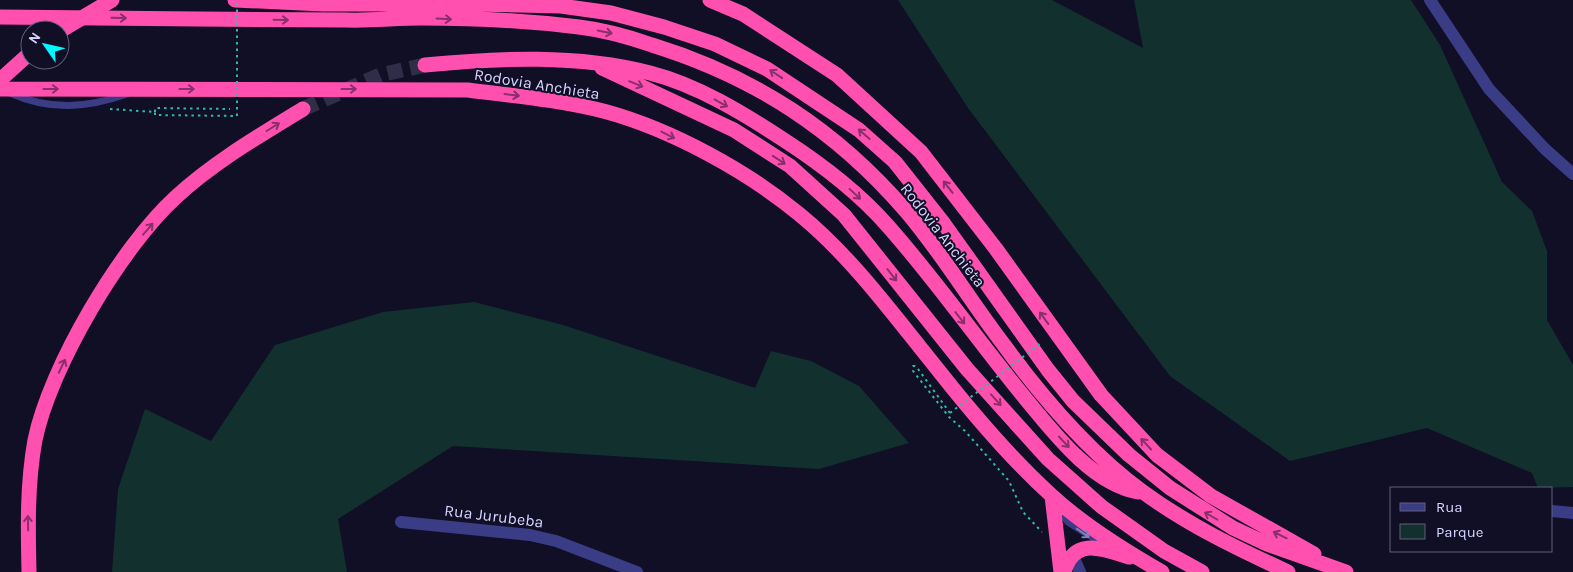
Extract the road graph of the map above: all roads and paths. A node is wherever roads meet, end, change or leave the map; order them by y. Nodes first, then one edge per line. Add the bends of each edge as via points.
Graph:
1 (112, 0) edge
2 (236, 0) edge
3 (341, 0) edge
4 (710, 0) edge
5 (1430, 0) edge
6 (468, 2) edge
7 (323, 4) junction
8 (0, 17) edge
9 (70, 25) edge
10 (592, 62) junction
11 (20, 64) edge
12 (425, 65) tunnel mouth
13 (1, 86) edge
14 (106, 108) dead end
15 (303, 108) tunnel mouth
16 (230, 109) dead end
17 (155, 112) junction
18 (1573, 174) edge
19 (1041, 343) dead end
20 (1143, 492) junction
21 (1052, 496) junction
22 (1553, 510) edge
23 (1573, 512) edge
24 (401, 522) dead end
25 (1059, 548) junction
26 (1073, 556) junction
27 (1140, 560) junction
28 (1341, 570) edge
29 (29, 572) edge
30 (637, 572) edge
31 (1063, 572) edge
32 (1080, 572) edge
33 (1162, 572) edge
34 (1202, 572) edge
35 (1288, 572) edge

1 - 9 highway, bridge
2 - 7 highway, Rodovia Anchieta
2 - 17 path, bridge via 237,116 154,115
3 - 7 highway
28 -> 4 highway via 1210,496 1157,455 1101,395 996,249 921,152 837,75 743,14
5 - 18 street via 1489,89
6 - 7 highway, Rodovia Anchieta
28 -> 6 highway, Rodovia Anchieta via 1267,544 1233,528 1170,488 1129,455 1073,401 1048,370 944,224 895,162 859,130 767,68 715,44 611,13 561,6
8 -> 20 highway, Rodovia Anchieta via 422,18 523,23 581,27 629,37 688,56 741,80 799,113 845,149 907,213 1032,380 1091,446
10 - 12 highway via 518,59
10 -> 20 highway via 650,73 681,83 764,127 811,158 886,224 1003,372 1078,457 1110,482
10 -> 34 highway via 734,130 790,166 844,215 968,369 1048,459 1102,506 1164,551
11 - 13 highway
13 -> 21 highway, Rodovia Anchieta via 138,90 468,90 543,99 607,112 654,128 757,184 800,215 839,252 940,373
14 - 17 path via 118,112
29 -> 15 highway via 28,498 35,439 59,372 88,314 132,247 175,198 227,155
16 - 17 path via 155,108
19 - 25 path, bridge via 950,413 915,366 913,371 949,417 1008,481 1023,512
20 - 35 highway, Rodovia Anchieta via 1227,544
21 - 25 highway
21 -> 27 highway, Rodovia Anchieta
22 - 23 street
24 - 30 street, Rua Jurubeba via 530,535 556,541
25 - 31 highway
26 - 27 highway via 1080,550 1095,547
26 - 31 highway
26 - 32 street
27 - 33 highway, Rodovia Anchieta

